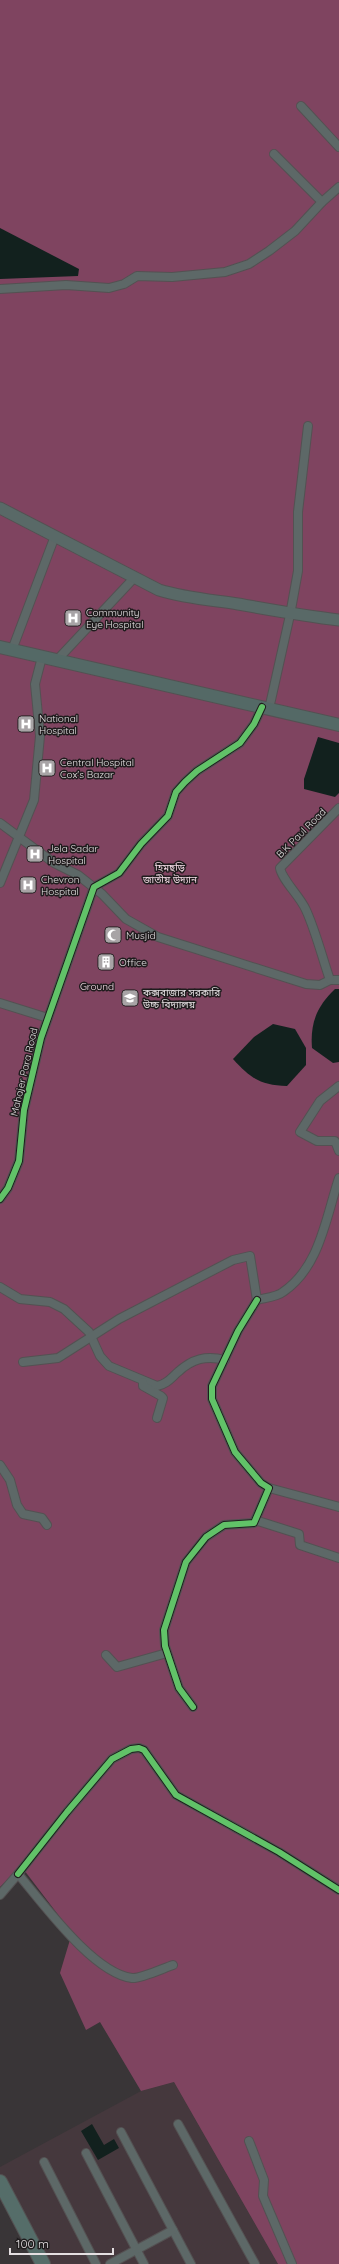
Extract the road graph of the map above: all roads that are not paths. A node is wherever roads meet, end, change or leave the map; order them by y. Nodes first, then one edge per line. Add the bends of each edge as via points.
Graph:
1 (301, 106) dead end
2 (339, 147) edge
3 (274, 154) dead end
4 (339, 187) edge
5 (322, 202) junction
6 (0, 289) edge
7 (308, 426) dead end
8 (0, 508) edge
9 (55, 536) junction
10 (134, 578) junction
11 (290, 615) junction
12 (339, 620) edge
13 (0, 647) edge
14 (12, 650) junction
15 (42, 657) junction
16 (57, 660) junction
17 (265, 708) junction
18 (339, 725) edge
19 (339, 808) edge
20 (0, 823) edge
21 (20, 837) junction
22 (0, 883) edge
23 (94, 887) junction
24 (330, 980) junction
25 (339, 980) edge
26 (0, 1003) edge
27 (48, 1018) junction
28 (339, 1086) edge
29 (339, 1151) edge
30 (339, 1178) edge
31 (0, 1199) edge
32 (0, 1287) edge
33 (256, 1300) junction
34 (92, 1336) junction
35 (225, 1360) junction
36 (23, 1362) dead end
37 (143, 1381) junction
38 (157, 1418) dead end
39 (0, 1464) edge
40 (269, 1488) junction
41 (339, 1507) edge
42 (255, 1520) junction
43 (47, 1526) dead end
44 (339, 1558) edge
45 (167, 1653) junction
46 (106, 1655) dead end
47 (193, 1706) dead end
48 (18, 1874) junction
49 (339, 1890) edge
50 (0, 1895) edge
51 (173, 1965) dead end
52 (178, 2124) dead end
53 (121, 2132) dead end
54 (249, 2141) dead end
55 (86, 2153) dead end
56 (44, 2162) dead end
57 (0, 2182) edge
58 (0, 2201) edge
59 (173, 2230) junction
60 (137, 2250) junction
61 (252, 2263) edge
62 (33, 2264) edge
63 (43, 2264) edge
64 (96, 2264) edge
65 (110, 2264) edge
66 (144, 2264) edge
67 (191, 2264) edge
68 (292, 2264) edge

1 - 2 street
3 - 5 street
4 - 5 street
5 - 6 street via 295,231 269,252 249,264 225,272 172,277 137,276 124,284 109,288 66,285
7 - 11 street via 298,512 298,571
8 - 9 street
9 - 10 street
9 - 14 street
10 - 11 street via 175,595
10 - 16 street
11 - 12 street
11 - 17 street
13 - 14 main road
14 - 15 main road
15 - 16 main road
15 - 21 street via 35,684 40,736 39,768 34,800
16 - 17 main road
17 - 18 main road
17 - 23 street via 240,743 184,782 176,792 168,816 120,873
19 - 24 street, B.K Paul Road via 280,868 281,874 297,892 306,910
20 - 21 street
21 - 22 street
21 - 23 street via 54,863 78,875
23 - 24 street via 126,919 158,937 306,984 320,985
23 - 27 street, Mahajer Para Road
24 - 25 street
26 - 27 street
27 - 31 street, Mahajer Para Road via 24,1110 19,1161 8,1188
28 - 29 street via 320,1101 300,1132 317,1142 335,1141
30 - 33 street via 312,1259 283,1293
32 - 34 street via 20,1299 50,1302 64,1309
33 - 34 street via 250,1256 232,1260
33 - 35 street
34 - 36 street via 58,1358
34 - 37 street via 100,1356 109,1366
35 - 37 street via 204,1357 187,1365 163,1385 157,1386
35 - 40 street via 212,1386 212,1399 235,1452 261,1483
37 - 38 street via 144,1386 162,1398
39 - 43 street via 10,1480 17,1505 23,1514 42,1518
40 - 41 street
40 - 42 street
42 - 44 street via 299,1534 300,1545
42 - 45 street via 254,1523 224,1525 206,1536 186,1562 164,1630
45 - 46 street via 117,1667
45 - 47 street via 179,1688
48 - 49 street via 112,1760 131,1749 139,1748 144,1750 176,1795 279,1852
48 - 50 street
48 - 51 street via 74,1940 106,1968 133,1978
52 - 61 street
53 - 59 street
54 - 68 street via 264,2180 263,2196
55 - 60 street
56 - 64 street
57 - 63 highway
58 - 62 highway
59 - 60 street
59 - 67 street
60 - 65 street
60 - 66 street

